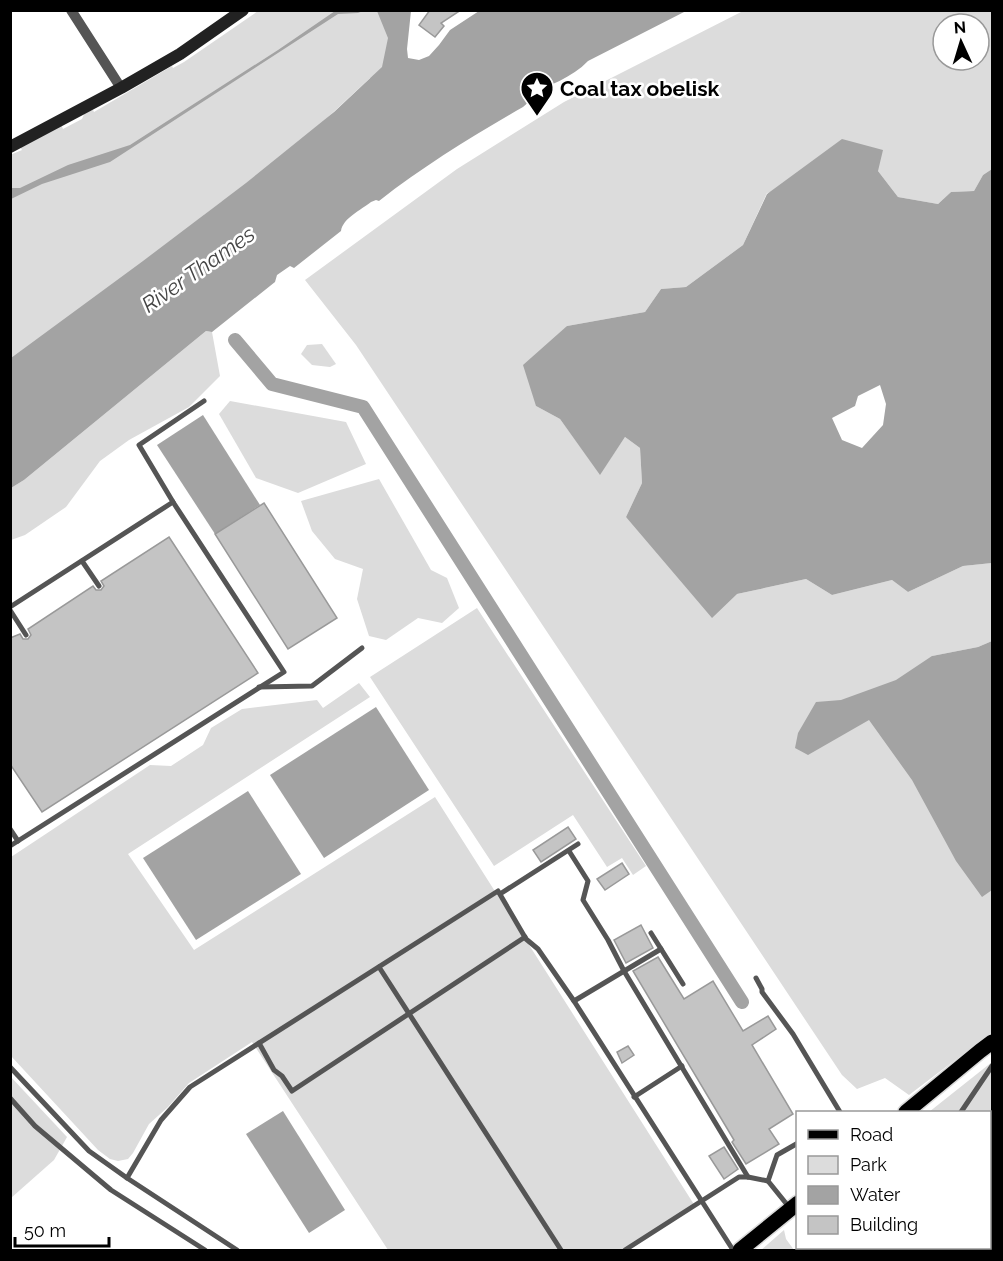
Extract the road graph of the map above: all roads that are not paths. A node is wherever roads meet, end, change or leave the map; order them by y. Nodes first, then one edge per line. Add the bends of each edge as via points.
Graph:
1 (71, 10) edge
2 (243, 10) edge
3 (121, 88) junction
4 (10, 147) edge
5 (204, 401) dead end
6 (173, 502) junction
7 (82, 561) junction
8 (99, 586) dead end
9 (10, 609) edge
10 (26, 635) dead end
11 (362, 648) dead end
12 (260, 687) junction
13 (10, 830) edge
14 (18, 841) junction
15 (578, 844) dead end
16 (10, 846) edge
17 (569, 851) junction
18 (500, 894) junction
19 (651, 933) dead end
20 (525, 937) junction
21 (661, 949) junction
22 (379, 967) junction
23 (624, 971) junction
24 (756, 978) dead end
25 (683, 984) dead end
26 (574, 1001) junction
27 (409, 1013) junction
28 (993, 1042) edge
29 (259, 1043) junction
30 (682, 1066) junction
31 (993, 1066) edge
32 (10, 1067) edge
33 (634, 1097) junction
34 (10, 1098) edge
35 (839, 1111) edge
36 (908, 1111) edge
37 (962, 1111) edge
38 (796, 1144) edge
39 (748, 1177) junction
40 (127, 1178) junction
41 (768, 1181) junction
42 (701, 1202) junction
43 (794, 1206) edge
44 (205, 1251) edge
45 (237, 1251) edge
46 (561, 1251) edge
47 (626, 1251) edge
48 (733, 1251) edge
49 (740, 1251) edge

1 - 3 street
2 - 3 street via 180,54
3 - 4 street
5 - 6 lane via 139,445
6 - 7 lane
6 - 12 lane via 284,672
7 - 8 lane
7 - 9 lane
9 - 10 lane
11 - 12 lane via 312,686
12 - 14 lane
13 - 14 lane
14 - 16 lane
15 - 17 lane
17 - 18 lane
17 - 23 lane via 588,881 583,900
18 - 20 lane
18 - 22 lane via 498,891
19 - 21 lane
20 - 26 lane via 538,949
20 - 27 lane
21 - 23 lane
21 - 25 lane
22 - 27 lane
22 - 29 lane
23 - 26 lane
23 - 30 lane
24 - 35 lane
26 - 33 lane
27 - 29 lane via 292,1091
27 - 46 lane
28 - 36 main road
29 - 40 lane via 190,1087 161,1119
30 - 33 lane
30 - 39 lane
31 - 37 lane
32 - 40 lane via 89,1151
33 - 42 lane
34 - 44 lane via 35,1126 111,1190
38 - 41 lane via 777,1155
39 - 41 lane
39 - 42 lane via 740,1177
40 - 45 lane
41 - 43 lane
42 - 47 lane
42 - 48 lane
43 - 49 main road

